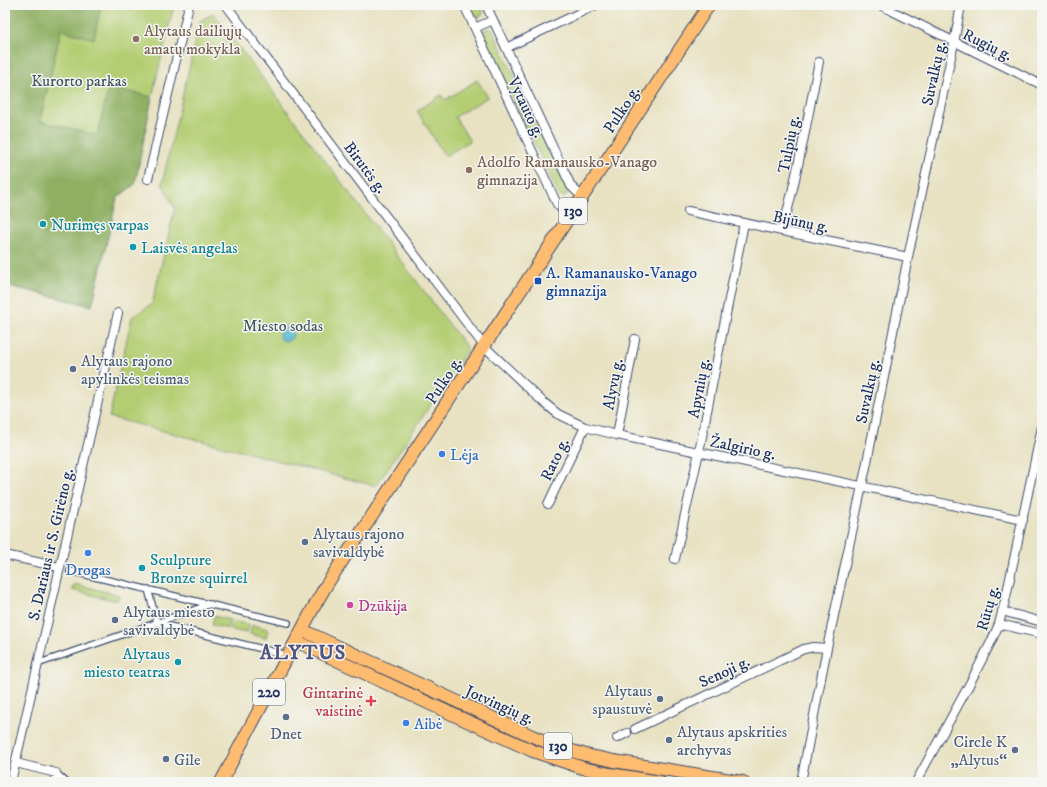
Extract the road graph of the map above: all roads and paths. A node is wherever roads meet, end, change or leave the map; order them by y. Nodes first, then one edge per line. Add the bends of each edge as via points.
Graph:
1 (189, 5) edge
2 (226, 5) edge
3 (464, 5) edge
4 (486, 5) edge
5 (596, 5) edge
6 (709, 5) edge
7 (880, 5) edge
8 (961, 5) edge
9 (493, 20) junction
10 (475, 28) junction
11 (954, 43) junction
12 (506, 48) junction
13 (819, 62) dead end
14 (1042, 85) edge
15 (148, 179) dead end
16 (583, 196) junction
17 (688, 211) dead end
18 (570, 215) junction
19 (744, 223) junction
20 (782, 231) junction
21 (908, 256) junction
22 (118, 313) dead end
23 (635, 339) dead end
24 (484, 346) junction
25 (585, 427) junction
26 (1042, 427) edge
27 (617, 435) junction
28 (699, 452) junction
29 (862, 486) junction
30 (548, 504) dead end
31 (1023, 520) junction
32 (5, 555) edge
33 (675, 559) dead end
34 (59, 567) junction
35 (70, 571) dead end
36 (148, 589) junction
37 (211, 604) junction
38 (1002, 611) junction
39 (157, 622) junction
40 (1042, 622) edge
41 (288, 623) dead end
42 (999, 624) junction
43 (1042, 634) edge
44 (299, 636) junction
45 (827, 648) junction
46 (282, 654) dead end
47 (37, 664) junction
48 (446, 697) junction
49 (441, 709) junction
50 (617, 738) dead end
51 (16, 762) junction
52 (56, 773) junction
53 (11, 782) edge
54 (54, 782) edge
55 (66, 782) edge
56 (221, 782) edge
57 (660, 782) edge
58 (743, 782) edge
59 (801, 782) edge
60 (916, 782) edge

1 - 15 street
2 - 24 street, Birutės g.
3 - 10 street, Vytauto g.
4 - 9 street, Vytauto g.
5 - 12 street
6 - 16 main road, Pulko g. / 130
7 - 11 street, Rugių g.
8 - 11 street, Suvalkų g.
9 - 10 street
9 - 12 street, Vytauto g.
10 - 18 street, Vytauto g. via 557,204
11 - 14 street, Rugių g.
11 - 21 street, Suvalkų g.
12 - 16 street, Vytauto g. via 571,186
13 - 20 street, Tulpių g. via 797,175
16 - 18 main road, Pulko g. / 130
17 - 19 street, Bijūnų g.
18 - 24 main road, Pulko g. / 130
19 - 20 street, Bijūnų g.
19 - 28 street, Apynių g.
20 - 21 street, Bijūnų g.
21 - 29 street, Suvalkų g.
22 - 34 street, S. Dariaus ir S. Girėno g.
23 - 27 street, Alyvų g.
24 - 25 street, Žalgirio g. via 549,407
24 - 44 main road, Pulko g. / 130 via 316,603
25 - 27 street, Žalgirio g.
25 - 30 street, Rato g.
26 - 31 street, Rūtų g.
27 - 28 street, Žalgirio g.
28 - 29 street, Žalgirio g.
28 - 33 street, Apynių g.
29 - 31 street, Žalgirio g.
29 - 45 street, Suvalkų g.
31 - 38 street, Rūtų g.
32 - 34 street
34 - 47 street, S. Dariaus ir S. Girėno g.
35 - 36 street
36 - 37 street
36 - 39 street
37 - 39 street
37 - 41 street
38 - 40 street
38 - 42 street, Rūtų g.
39 - 46 street
39 - 47 street
42 - 43 street
42 - 60 street, Rūtų g. via 979,667
44 - 48 main road, Jotvingių g. / 130
44 - 49 main road, Jotvingių g.
44 - 56 main road, Pulko g. / 220
45 - 50 street, Senoji g. via 813,646 804,649
45 - 59 street, Suvalkų g.
47 - 51 street, S. Dariaus ir S. Girėno g.
48 - 49 main road
48 - 58 main road, Jotvingių g. / 130 via 532,736 586,755
49 - 57 main road, Jotvingių g. via 533,751 565,762 610,774
51 - 52 street
51 - 53 street, S. Dariaus ir S. Girėno g.
52 - 54 street
52 - 55 street

